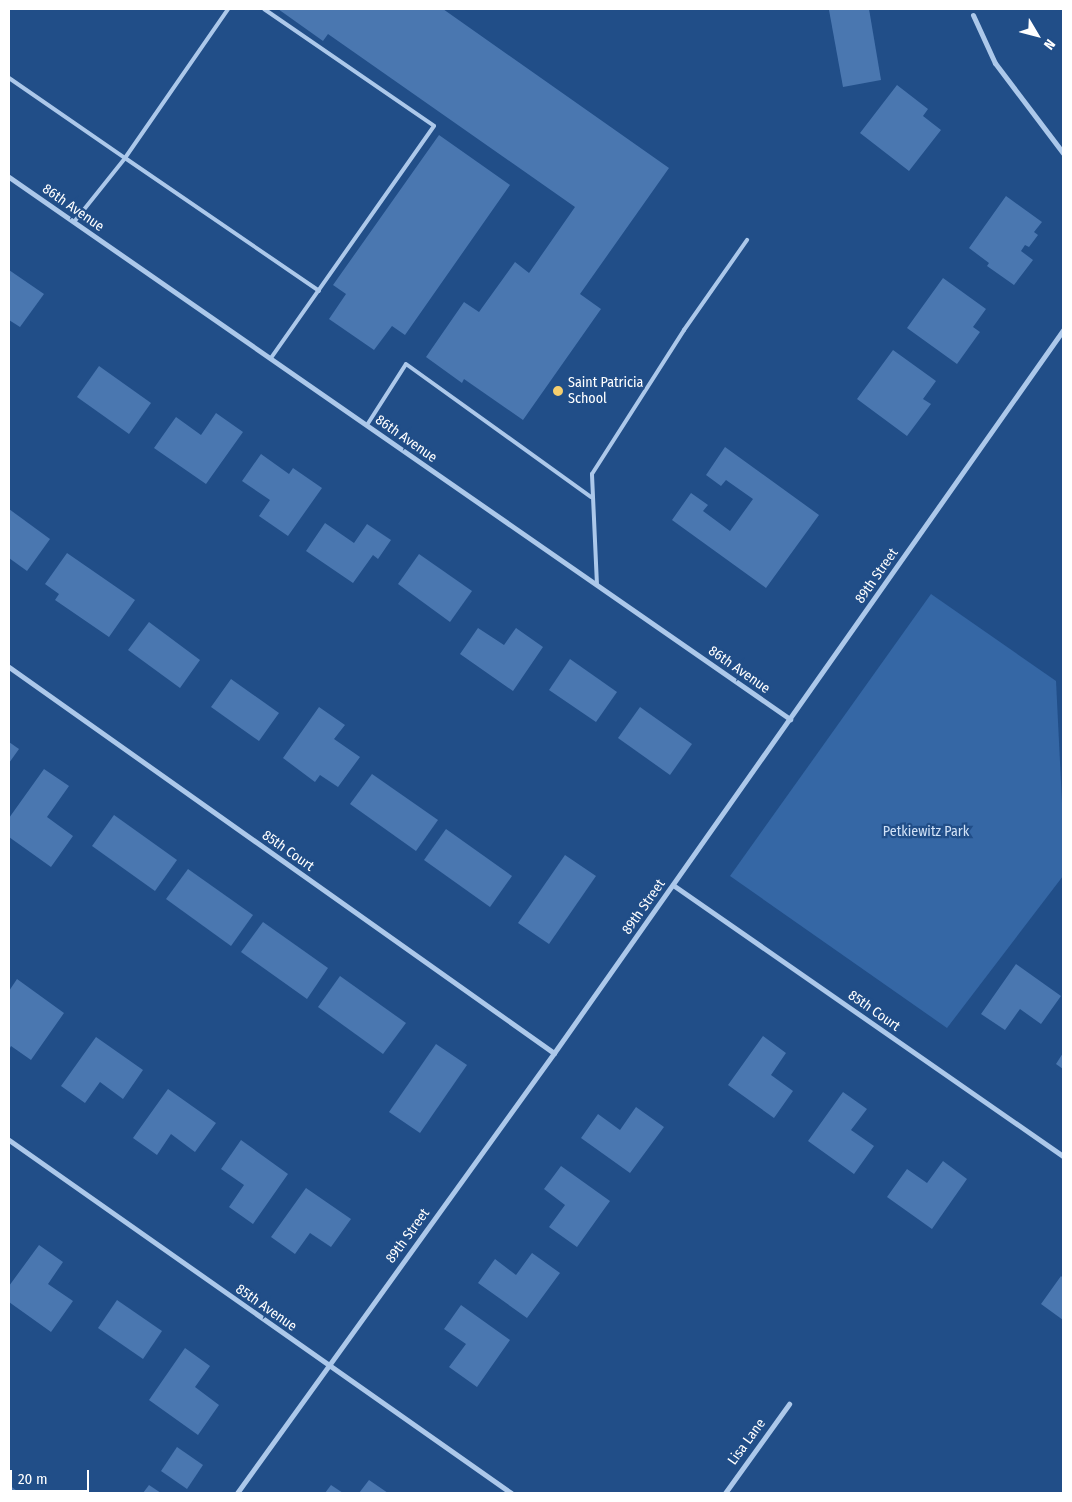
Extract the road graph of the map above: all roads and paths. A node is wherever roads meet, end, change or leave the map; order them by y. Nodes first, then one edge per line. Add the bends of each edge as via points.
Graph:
1 (228, 9) edge
2 (264, 9) edge
3 (973, 15) dead end
4 (9, 78) edge
5 (1063, 153) edge
6 (125, 158) junction
7 (9, 176) edge
8 (74, 222) junction
9 (747, 240) dead end
10 (319, 291) junction
11 (1063, 330) edge
12 (271, 358) junction
13 (367, 425) junction
14 (591, 497) junction
15 (597, 585) junction
16 (9, 667) edge
17 (790, 719) junction
18 (673, 885) junction
19 (554, 1053) junction
20 (9, 1140) edge
21 (1063, 1156) edge
22 (327, 1366) junction
23 (788, 1404) dead end
24 (237, 1493) edge
25 (511, 1493) edge
26 (725, 1493) edge

1 - 6 lane
2 - 10 lane via 434,126
3 - 5 street via 995,63
4 - 6 lane
6 - 8 lane
6 - 10 lane
7 - 8 street, 86th Avenue
8 - 12 street, 86th Avenue
9 - 14 lane via 684,330 592,474
10 - 12 lane
11 - 17 street, 89th Street
12 - 13 street, 86th Avenue
13 - 14 lane via 406,364
13 - 15 street, 86th Avenue
14 - 15 lane
15 - 17 street, 86th Avenue
16 - 19 street, 85th Court
17 - 18 street, 89th Street
18 - 19 street, 89th Street
18 - 21 street, 85th Court
19 - 22 street, 89th Street
20 - 22 street, 85th Avenue
22 - 24 street, 89th Street
22 - 25 street, 85th Avenue
23 - 26 street, Lisa Lane

